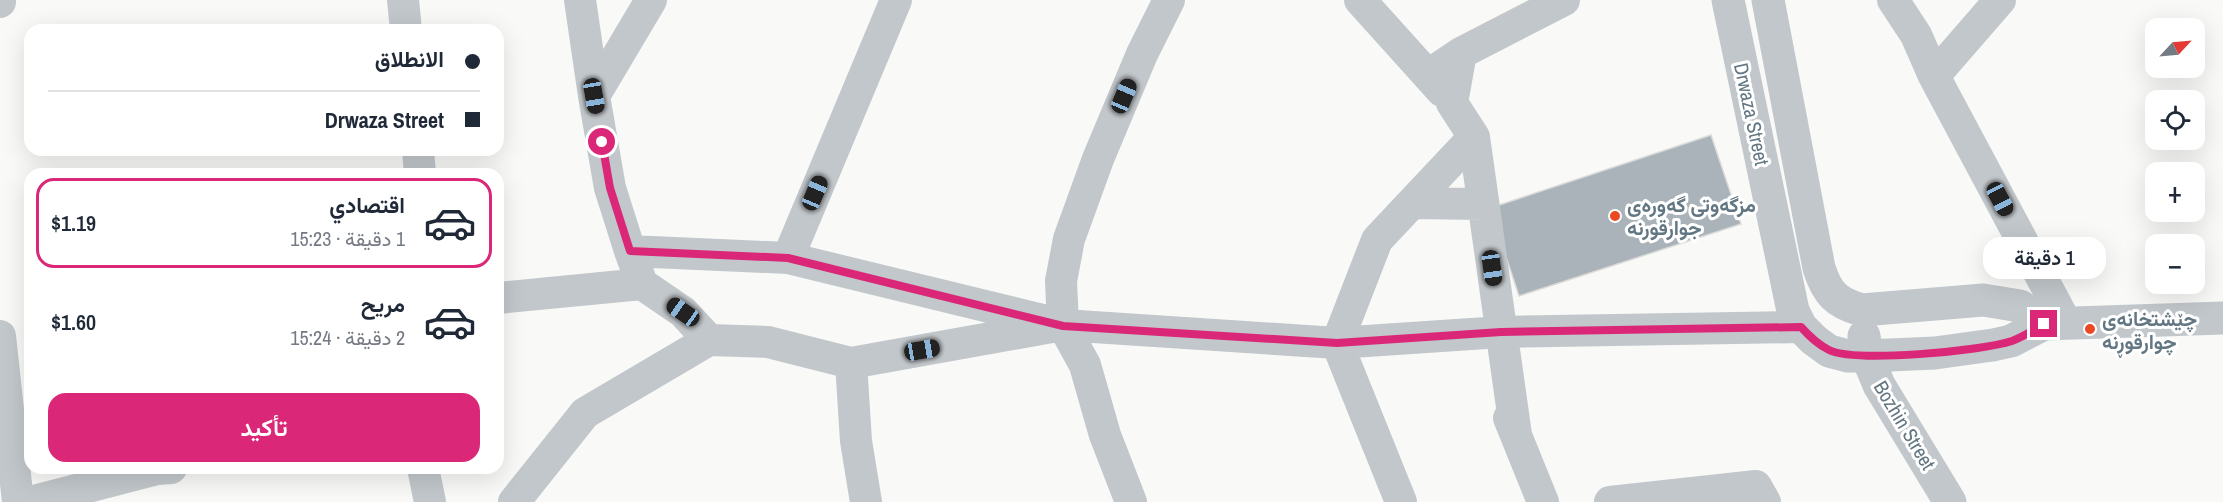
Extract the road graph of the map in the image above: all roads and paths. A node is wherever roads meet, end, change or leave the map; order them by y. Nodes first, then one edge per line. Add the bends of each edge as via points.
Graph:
1 (403, 0) edge
2 (580, 0) edge
3 (651, 0) edge
4 (896, 0) edge
5 (1169, 0) edge
6 (1360, 0) edge
7 (1564, 0) edge
8 (1728, 0) edge
9 (1768, 0) edge
10 (1893, 0) edge
11 (2000, 0) edge
12 (405, 24) edge
13 (1461, 53) junction
14 (1428, 75) junction
15 (1934, 76) junction
16 (594, 96) junction
17 (1452, 103) junction
18 (1474, 137) junction
19 (1412, 203) junction
20 (1483, 204) junction
21 (630, 251) junction
22 (788, 258) junction
23 (642, 284) junction
24 (504, 297) edge
25 (1862, 310) junction
26 (2223, 318) edge
27 (2055, 323) junction
28 (1063, 326) junction
29 (1801, 327) junction
30 (1488, 333) junction
31 (0, 336) edge
32 (709, 340) junction
33 (1337, 343) junction
34 (1867, 356) junction
35 (851, 363) junction
36 (138, 474) edge
37 (424, 474) edge
38 (523, 498) edge
39 (18, 502) edge
40 (30, 502) edge
41 (430, 502) edge
42 (866, 502) edge
43 (1131, 502) edge
44 (1401, 502) edge
45 (1543, 502) edge
46 (1610, 502) edge
47 (1765, 502) edge
48 (1950, 502) edge

1 - 12 street
2 - 16 street
3 - 16 street
4 - 22 street
5 - 28 street via 1102,149 1070,239 1061,281
6 - 14 street
7 - 13 street
8 - 29 street, Drwaza Street via 1789,294
9 - 25 street, Drwaza Street via 1819,268 1833,296
10 - 15 street via 1916,35
11 - 15 street
13 - 14 street
13 - 17 street
14 - 17 street
15 - 27 street
16 - 21 street via 610,188
17 - 18 street
18 - 19 street
18 - 20 street
19 - 20 street
19 - 33 street via 1377,240
20 - 30 street
21 - 22 street
21 - 23 street
22 - 28 street
23 - 24 street
23 - 32 street via 683,312
25 - 27 street, Drwaza Street via 1983,300 2020,306
25 - 34 street, Bozhin Street
26 - 27 street, Drwaza Street
27 - 34 street, Drwaza Street via 1992,345
28 - 33 street
28 - 35 street
28 - 43 street via 1085,366 1105,435
29 - 30 street
29 - 34 street, Drwaza Street via 1830,351
30 - 33 street
30 - 45 street via 1516,435
31 - 39 street
32 - 35 street via 768,342
32 - 38 street via 585,413
33 - 44 street
34 - 48 street, Bozhin Street via 1879,385
35 - 42 street via 856,441
36 - 40 street
37 - 41 street
46 - 47 street via 1756,486

